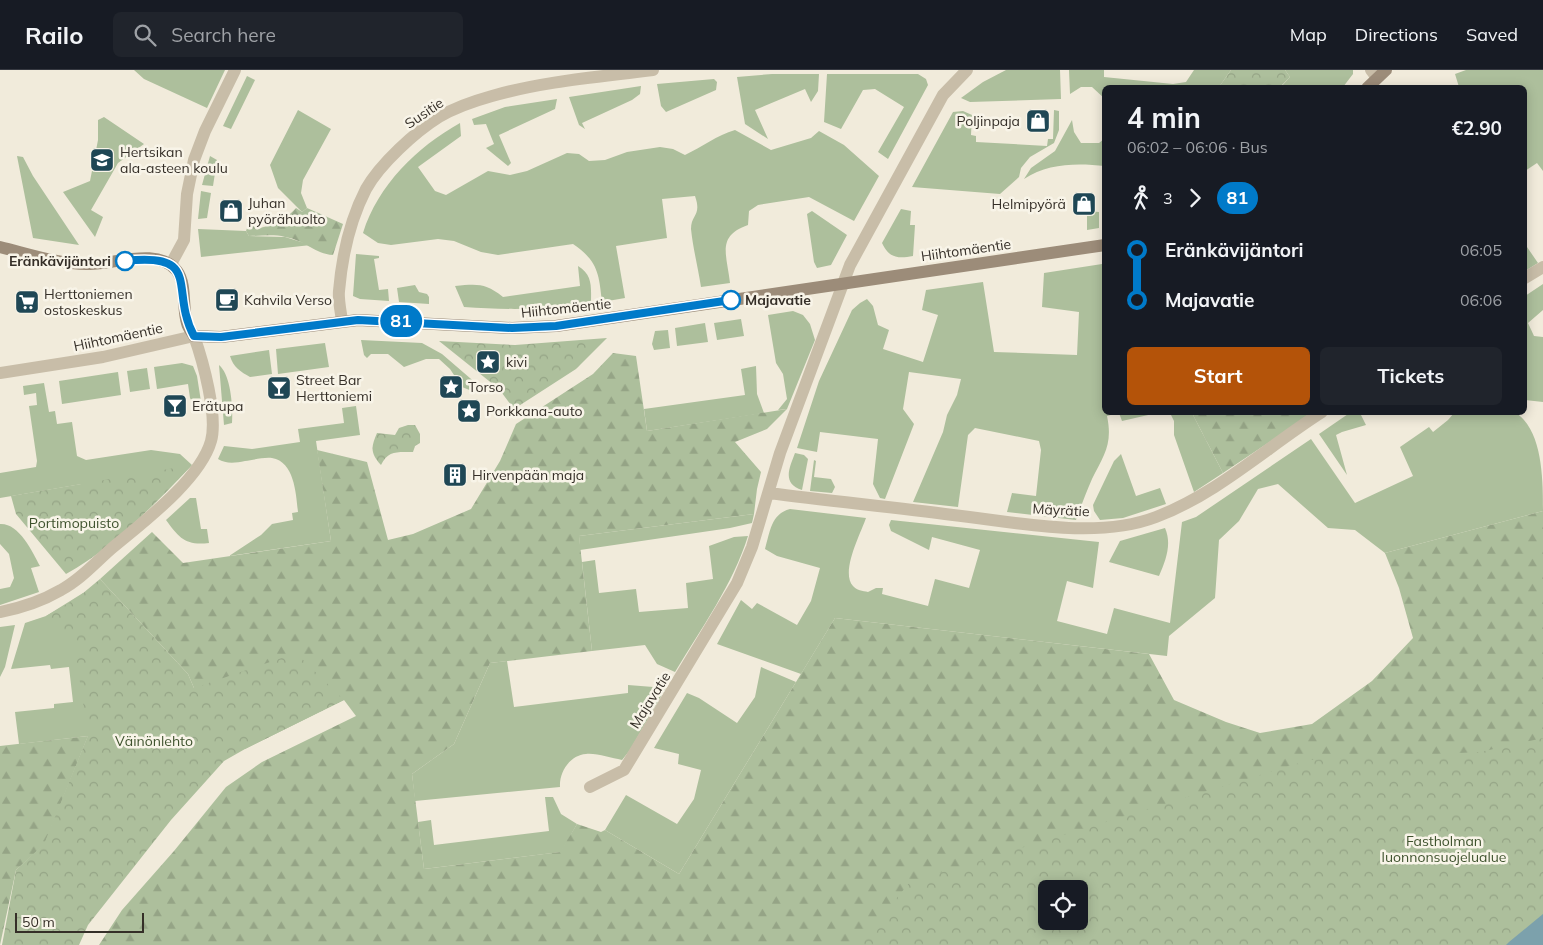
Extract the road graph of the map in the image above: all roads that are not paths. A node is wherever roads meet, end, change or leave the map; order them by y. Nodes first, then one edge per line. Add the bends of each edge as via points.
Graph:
1 (235, 70) edge
2 (653, 70) edge
3 (967, 70) edge
4 (1378, 73) edge
5 (1369, 85) edge
6 (1102, 245) edge
7 (0, 247) edge
8 (171, 264) junction
9 (1543, 267) edge
10 (1527, 277) edge
11 (843, 283) junction
12 (342, 321) junction
13 (194, 336) junction
14 (0, 373) edge
15 (1318, 415) edge
16 (769, 493) junction
17 (0, 612) edge
18 (590, 787) dead end

1 - 8 street via 204,131 194,160 187,194 184,240
2 - 12 street, Susitie via 540,85 492,96 439,117 393,155 367,187 353,220 346,249 339,293
3 - 11 street, Majavatie via 943,95
4 - 5 street
6 - 11 street, Hiihtomäentie
7 - 8 street via 65,262 90,264 142,259
8 - 13 street via 179,274 187,323
9 - 10 street
11 - 12 street, Hiihtomäentie via 556,326 512,328
11 - 16 street, Majavatie via 780,453
12 - 13 street, Hiihtomäentie via 221,337
13 - 14 street, Hiihtomäentie via 123,353
13 - 17 street via 204,362 211,412 212,438 206,455 171,497 75,581 40,600
15 - 16 street, Mäyrätie via 1187,502 1136,523 1074,528
16 - 18 street, Majavatie via 737,583 707,634 624,770

